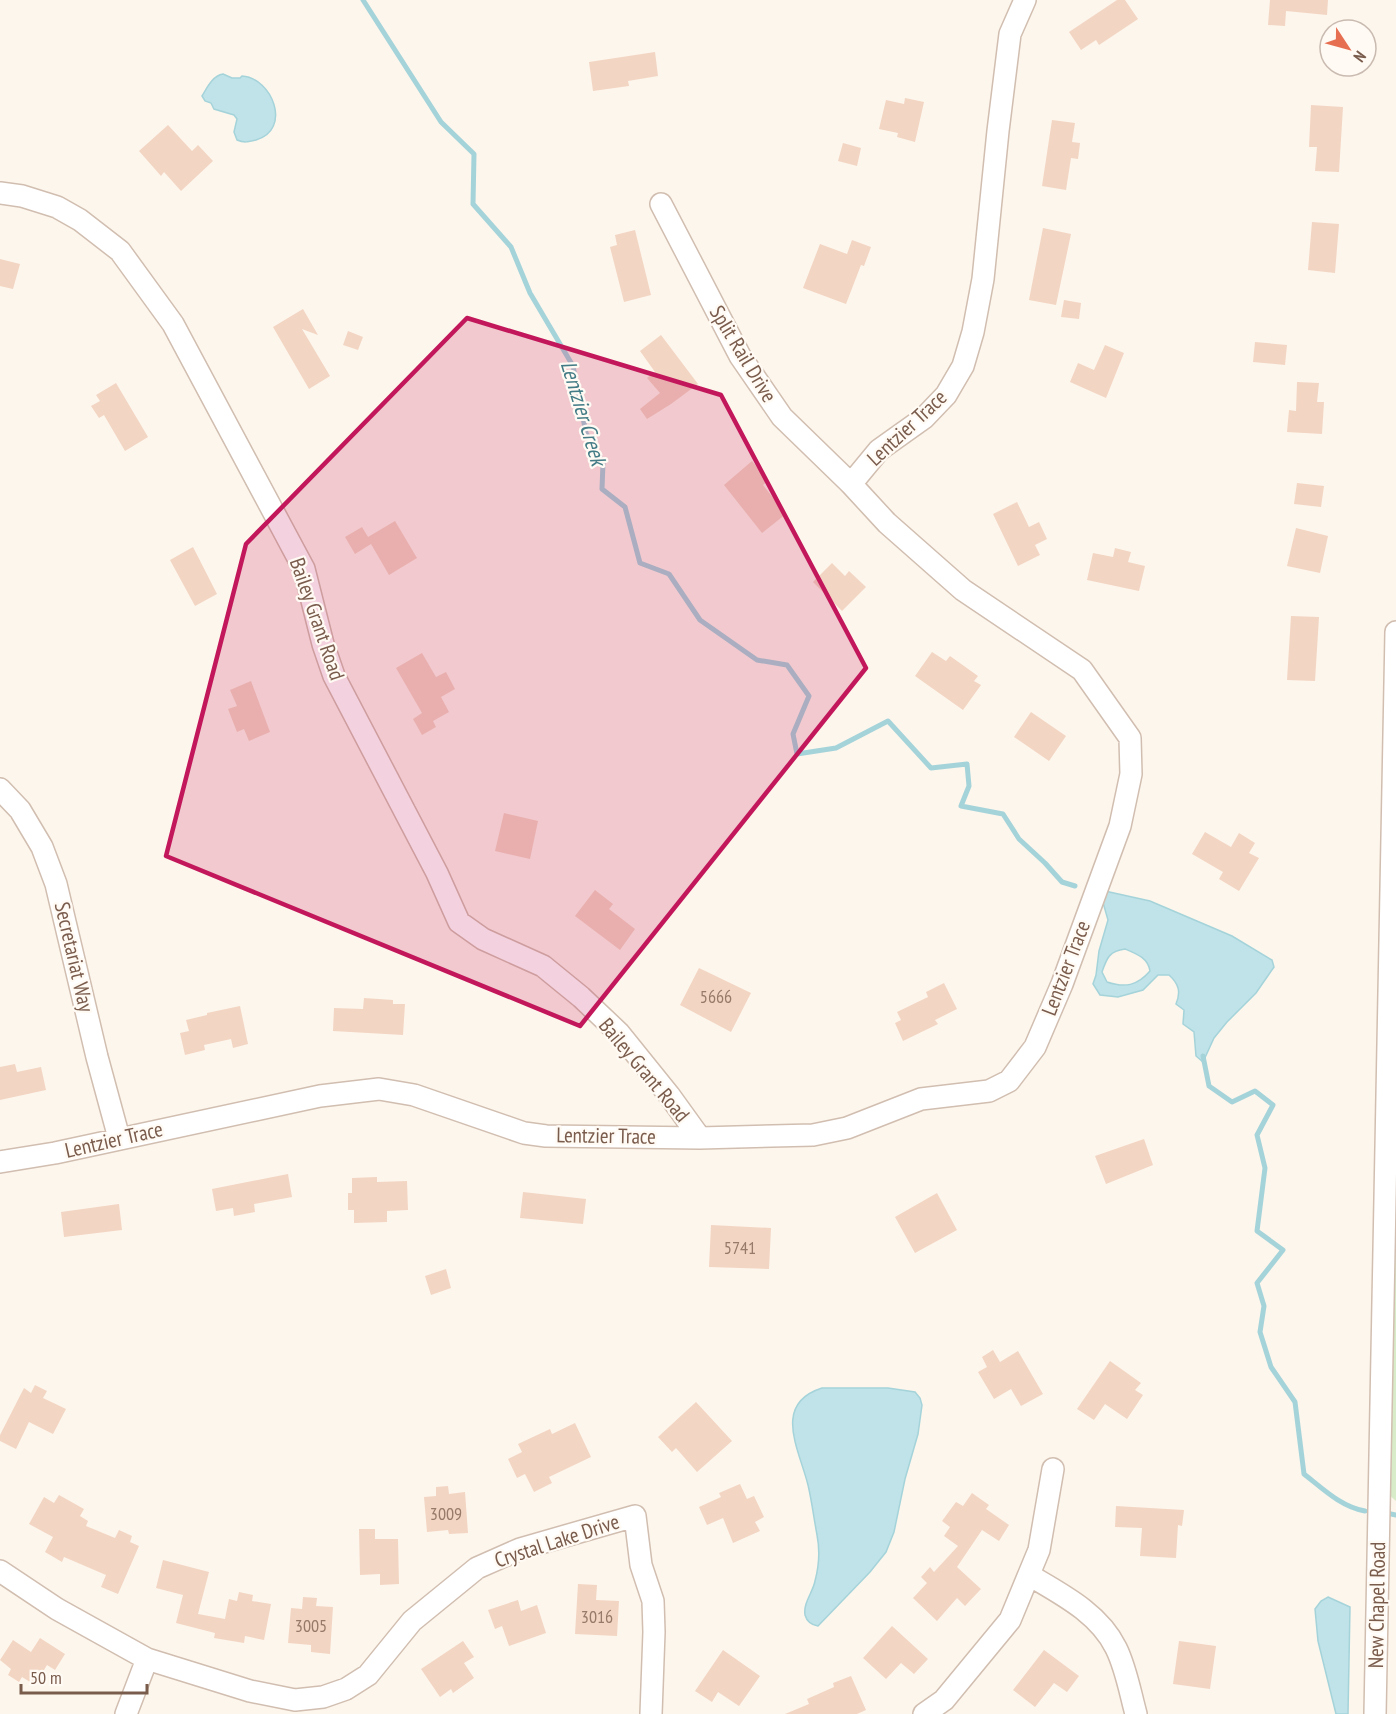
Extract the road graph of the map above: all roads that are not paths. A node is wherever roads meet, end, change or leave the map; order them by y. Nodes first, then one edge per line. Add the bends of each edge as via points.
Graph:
1 (1025, 0) edge
2 (0, 193) edge
3 (660, 204) dead end
4 (851, 484) junction
5 (1396, 632) edge
6 (0, 789) edge
7 (119, 1138) junction
8 (700, 1138) junction
9 (0, 1162) edge
10 (1389, 1360) edge
11 (1389, 1385) edge
12 (1053, 1469) dead end
13 (0, 1571) edge
14 (1029, 1575) junction
15 (147, 1659) junction
16 (126, 1714) edge
17 (651, 1714) edge
18 (924, 1714) edge
19 (1136, 1714) edge
20 (1375, 1714) edge

1 - 4 street, Lentzier Trace via 1010,34 983,279 963,366 946,395 924,418 879,450
2 - 8 street, Bailey Grant Road via 57,207 80,220 120,251 173,324 304,569 334,676 459,922 483,939 543,966 581,997 619,1033
3 - 4 street, Split Rail Drive via 740,356 782,417
4 - 8 street, Lentzier Trace via 963,590 1082,670 1130,738 1131,774 1120,826 1035,1047 1009,1081 989,1091 921,1099 847,1128 813,1135
5 - 10 street, New Chapel Road
6 - 7 street, Secretariat Way via 20,810 42,847 56,884
7 - 8 street, Lentzier Trace via 320,1096 379,1089 414,1095 524,1133
7 - 9 street, Lentzier Trace
10 - 11 street, New Chapel Road
11 - 20 street, New Chapel Road
12 - 14 street via 1039,1550
13 - 15 street, Crystal Lake Drive via 57,1609
14 - 18 street via 1010,1620 944,1700
14 - 19 street via 1081,1606 1116,1646
15 - 16 street
15 - 17 street, Crystal Lake Drive via 267,1695 295,1700 323,1697 368,1675 412,1621 477,1568 520,1550 635,1516 641,1565 653,1601

